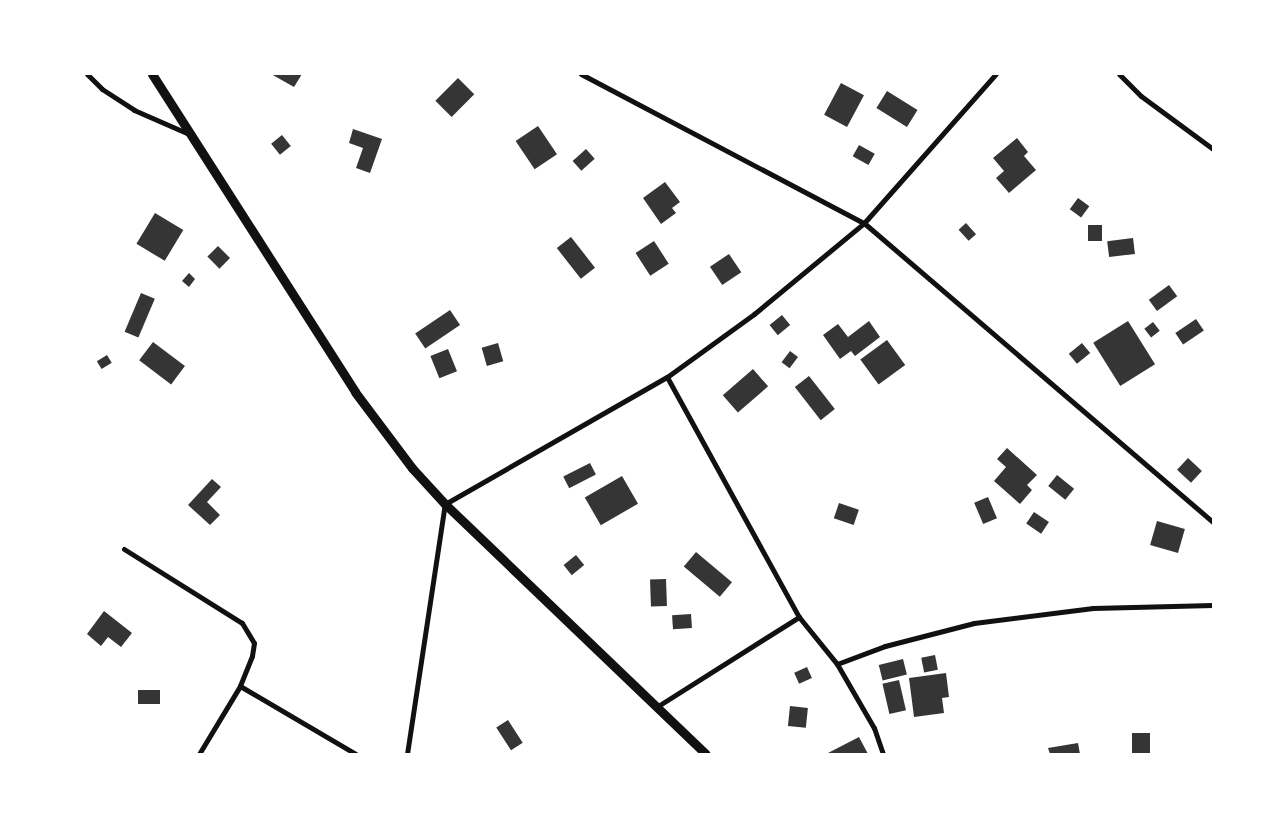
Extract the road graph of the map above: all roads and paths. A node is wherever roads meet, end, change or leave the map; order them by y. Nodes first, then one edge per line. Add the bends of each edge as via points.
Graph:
1 (87, 74) edge
2 (152, 74) edge
3 (581, 74) edge
4 (996, 74) edge
5 (1119, 74) edge
6 (190, 135) junction
7 (1213, 149) edge
8 (864, 223) junction
9 (668, 377) junction
10 (445, 504) junction
11 (1213, 522) edge
12 (124, 549) dead end
13 (1213, 605) edge
14 (800, 617) junction
15 (837, 664) junction
16 (240, 686) junction
17 (658, 706) junction
18 (199, 754) edge
19 (356, 754) edge
20 (407, 754) edge
21 (706, 754) edge
22 (883, 754) edge

1 - 6 street via 102,89 134,110
2 - 6 street
3 - 8 street
4 - 8 street
5 - 7 street via 1141,96
6 - 10 street via 355,392 412,468
8 - 9 street via 754,314
8 - 11 street
9 - 10 street
9 - 14 street
10 - 17 street
10 - 20 street
12 - 16 street via 242,622 254,643
13 - 15 street via 1093,608 974,623 884,646
14 - 15 street
14 - 17 street
15 - 22 street via 874,728
16 - 18 street
16 - 19 street
17 - 21 street

